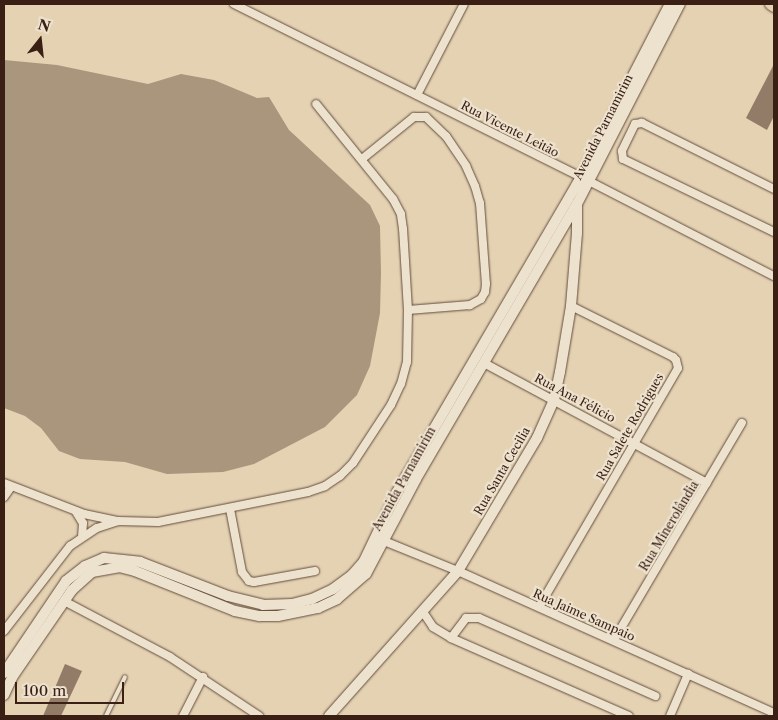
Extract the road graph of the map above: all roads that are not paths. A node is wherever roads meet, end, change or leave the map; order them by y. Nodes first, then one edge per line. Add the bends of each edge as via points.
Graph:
1 (234, 4) edge
2 (464, 4) edge
3 (670, 4) edge
4 (680, 4) edge
5 (771, 4) edge
6 (774, 6) edge
7 (654, 44) junction
8 (417, 95) junction
9 (316, 104) dead end
10 (618, 126) junction
11 (630, 132) junction
12 (362, 159) junction
13 (582, 181) junction
14 (774, 188) edge
15 (577, 204) junction
16 (774, 232) edge
17 (774, 276) edge
18 (571, 306) junction
19 (408, 310) junction
20 (484, 362) junction
21 (554, 400) junction
22 (742, 423) dead end
23 (634, 443) junction
24 (707, 483) junction
25 (7, 485) edge
26 (4, 497) edge
27 (230, 509) junction
28 (76, 512) junction
29 (118, 521) junction
30 (82, 536) junction
31 (384, 541) junction
32 (315, 571) dead end
33 (458, 571) junction
34 (184, 584) junction
35 (64, 601) junction
36 (539, 607) junction
37 (423, 612) junction
38 (4, 631) edge
39 (451, 638) junction
40 (614, 640) junction
41 (31, 641) junction
42 (4, 673) edge
43 (688, 674) junction
44 (126, 677) dead end
45 (203, 677) junction
46 (4, 695) edge
47 (656, 696) dead end
48 (774, 713) edge
49 (106, 716) edge
50 (183, 716) edge
51 (259, 716) edge
52 (329, 716) edge
53 (629, 716) edge
54 (670, 716) edge

1 - 8 street, Rua Vicente Leitão
2 - 8 street
3 - 7 street, Avenida Parnamirim
4 - 7 street, Avenida Parnamirim
5 - 6 highway
7 - 10 street, Avenida Parnamirim
7 - 13 street, Avenida Parnamirim
8 - 13 street, Rua Vicente Leitão
9 - 12 street
10 - 11 street
10 - 13 street, Avenida Parnamirim
11 - 14 street via 635,124 642,123
11 - 16 street via 622,151 623,159
12 - 19 street via 394,198 400,214
12 - 19 street via 414,117 426,117 446,136 466,166 480,203 486,284 481,299 470,305
13 - 15 street, Rua Santa Cecilia
13 - 17 street, Rua Vicente Leitão
13 - 34 street, Avenida Parnamirim via 397,492 364,561 352,575 317,597 279,606 246,602
15 - 18 street, Rua Santa Cecilia
15 - 20 street, Avenida Parnamirim
18 - 21 street, Rua Santa Cecilia
18 - 23 street, Rua Salete Rodrigues via 676,360 676,372
19 - 27 street via 407,362 401,384 354,463 332,481 308,492
20 - 21 street, Rua Ana Félicio
20 - 31 street, Avenida Parnamirim via 416,478
21 - 23 street, Rua Ana Félicio
21 - 33 street, Rua Santa Cecilia via 537,438
22 - 24 street, Rua Minerolândia
23 - 24 street, Rua Ana Félicio
23 - 36 street, Rua Salete Rodrigues
24 - 40 street, Rua Minerolândia
25 - 26 street
25 - 28 street
27 - 29 street via 158,522
27 - 32 street via 242,572 249,581
28 - 29 street
28 - 30 street via 83,523
29 - 30 street
30 - 38 street via 58,560
31 - 33 street, Rua Jaime Sampaio
31 - 34 street, Avenida Parnamirim via 366,574 351,588 337,599 296,614 259,616 236,611
33 - 36 street, Rua Jaime Sampaio
33 - 37 street, Rua Santa Cecilia
34 - 35 street, Avenida Parnamirim via 119,567 106,568 81,580
34 - 41 street, Avenida Parnamirim via 129,559 104,558 93,562 66,581
35 - 41 street, Avenida Parnamirim
35 - 45 street
36 - 40 street, Rua Jaime Sampaio
37 - 39 street via 433,627
37 - 52 street, Rua Santa Cecilia
39 - 47 street via 466,618 479,618
39 - 53 street
40 - 43 street, Rua Jaime Sampaio
41 - 42 street, Avenida Parnamirim
41 - 46 street, Avenida Parnamirim
43 - 48 street, Rua Jaime Sampaio
43 - 54 street
44 - 49 lane
45 - 50 street
45 - 51 street

